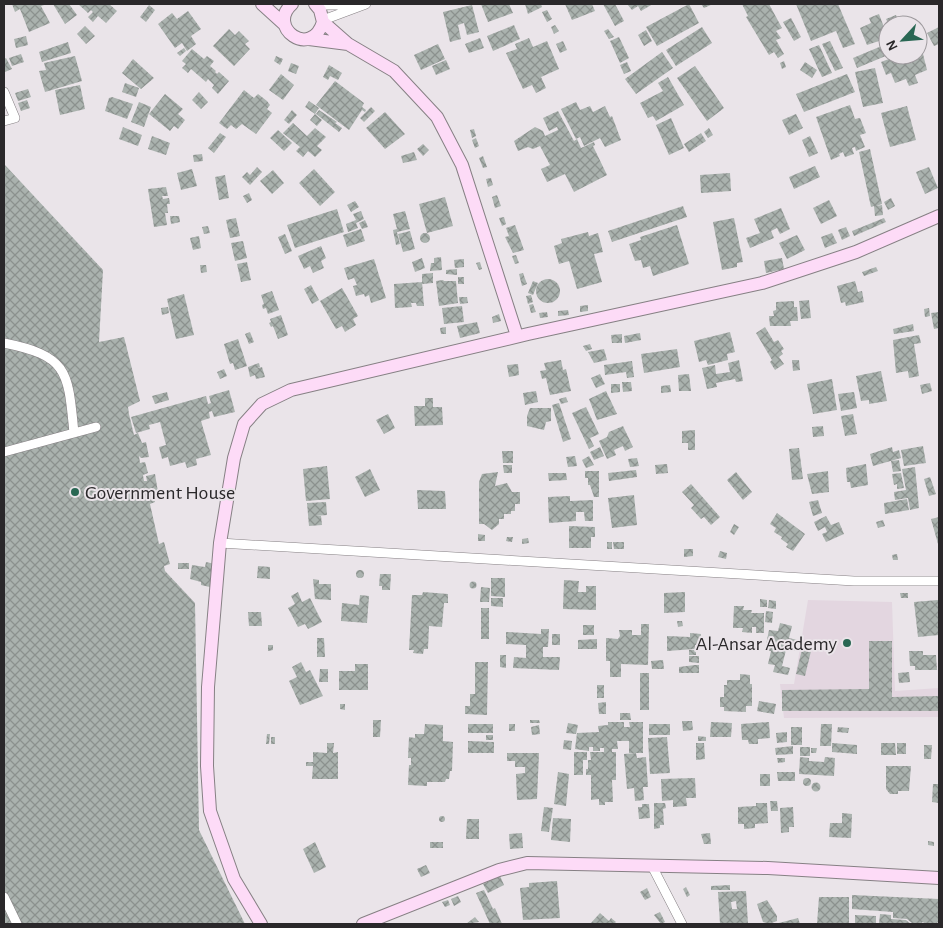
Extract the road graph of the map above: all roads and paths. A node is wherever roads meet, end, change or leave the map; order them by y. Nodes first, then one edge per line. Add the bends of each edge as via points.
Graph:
1 (262, 4) edge
2 (288, 4) edge
3 (316, 5) edge
4 (363, 5) edge
5 (323, 21) junction
6 (284, 24) junction
7 (309, 39) junction
8 (348, 44) junction
9 (4, 92) edge
10 (4, 121) edge
11 (939, 216) edge
12 (517, 336) junction
13 (4, 343) edge
14 (96, 427) dead end
15 (74, 433) junction
16 (4, 452) edge
17 (220, 543) junction
18 (939, 581) edge
19 (652, 866) junction
20 (939, 878) edge
21 (4, 897) edge
22 (17, 924) edge
23 (262, 924) edge
24 (364, 924) edge
25 (682, 924) edge

1 - 6 street
2 - 6 street
3 - 4 street
3 - 5 street
4 - 5 street
5 - 7 street via 316,36
5 - 8 street
6 - 7 street via 289,34 298,39
7 - 8 street
8 - 12 street via 394,71 437,117 462,165
9 - 10 street via 15,118
11 - 12 street via 856,252 762,283
12 - 17 street via 291,390 262,404 244,424 234,458
13 - 15 street via 30,348 58,363 66,378
14 - 15 street
15 - 16 street
17 - 18 street via 854,581
17 - 23 street via 208,687 210,811 234,879
19 - 20 street via 768,868
19 - 24 street via 527,863 500,870
19 - 25 street
21 - 22 street

